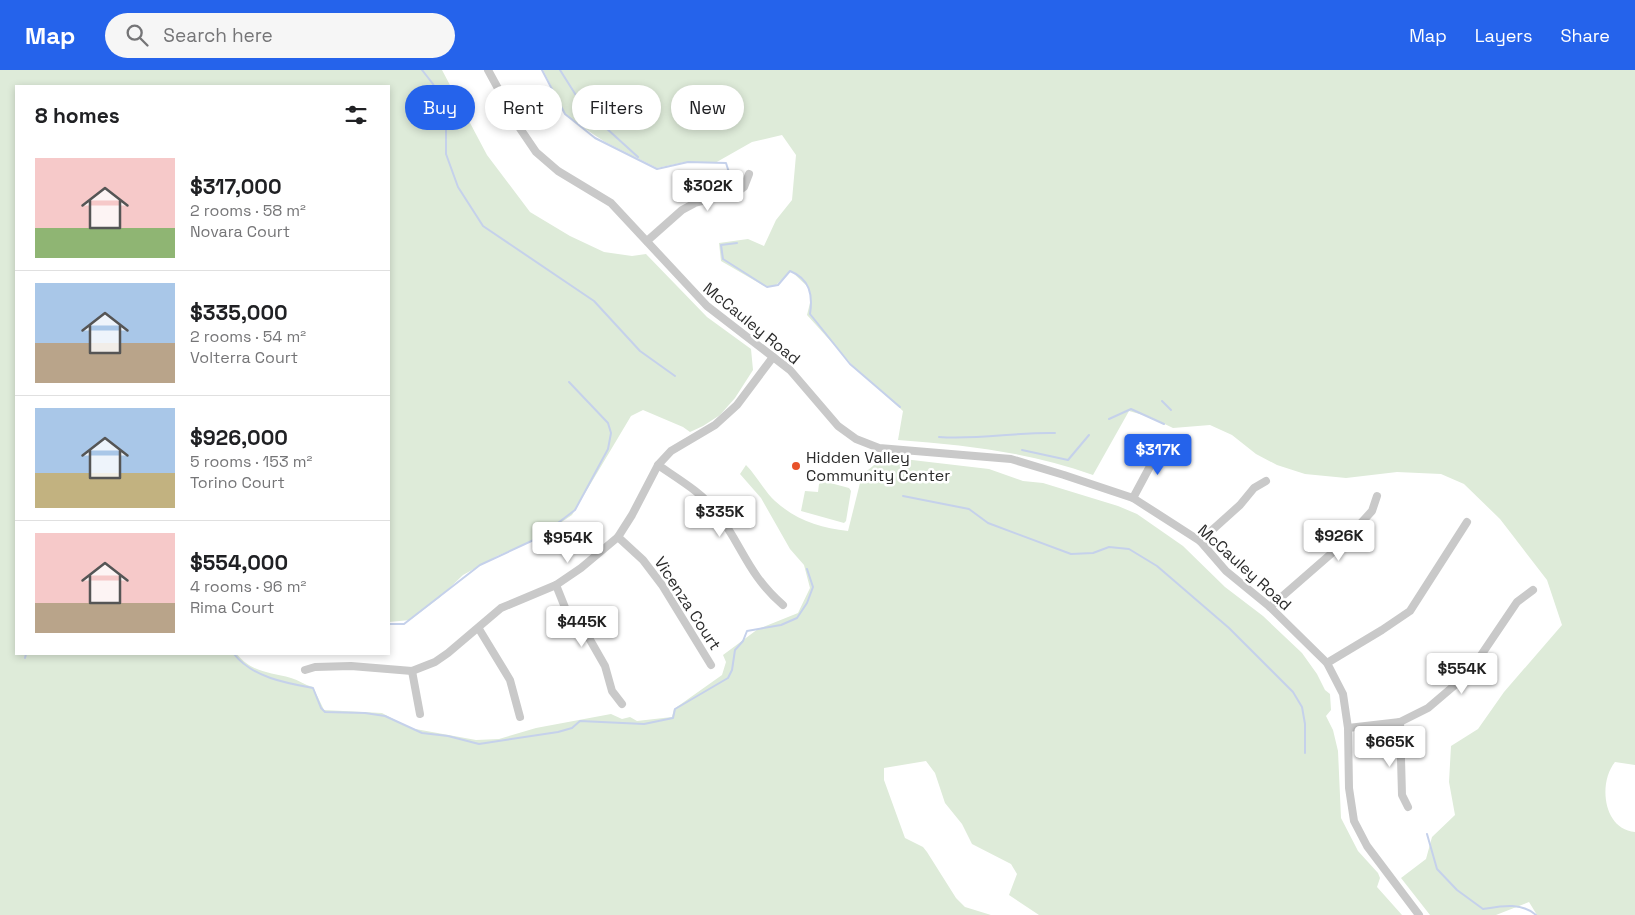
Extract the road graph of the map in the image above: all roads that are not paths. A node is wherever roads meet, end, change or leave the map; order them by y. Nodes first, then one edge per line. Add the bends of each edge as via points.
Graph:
1 (488, 70) edge
2 (749, 174) dead end
3 (647, 241) junction
4 (774, 357) junction
5 (1167, 442) dead end
6 (658, 465) junction
7 (1266, 481) dead end
8 (1377, 496) dead end
9 (1133, 498) junction
10 (1467, 522) dead end
11 (618, 537) junction
12 (1200, 541) junction
13 (556, 585) junction
14 (1533, 590) dead end
15 (783, 605) dead end
16 (1270, 608) junction
17 (479, 628) junction
18 (1327, 663) junction
19 (711, 665) dead end
20 (304, 670) dead end
21 (412, 670) junction
22 (622, 704) dead end
23 (420, 714) dead end
24 (520, 717) dead end
25 (1400, 722) junction
26 (1348, 728) junction
27 (1408, 807) dead end
28 (1420, 915) edge

1 - 3 street, McCauley Road via 518,127 536,152 558,171 611,203
2 - 3 street via 744,187 737,192 682,210
3 - 4 street, McCauley Road via 707,306
4 - 6 street via 737,405 715,425 671,451
4 - 9 street, McCauley Road via 790,370 838,426 868,444 897,450 1011,460
5 - 9 street
6 - 11 street
6 - 15 street via 694,489 715,510 752,571
7 - 12 street via 1254,488
8 - 16 street via 1372,511 1340,546
9 - 12 street, McCauley Road
10 - 18 street via 1410,610
11 - 13 street
11 - 19 street, Vicenza Court via 643,560 657,579
12 - 16 street, McCauley Road via 1226,571
13 - 17 street via 501,608
13 - 22 street via 566,610 589,638 605,666 612,691
14 - 25 street via 1517,602 1469,673 1428,708
16 - 18 street, McCauley Road
17 - 21 street via 435,662
17 - 24 street via 510,680
18 - 26 street, McCauley Road via 1343,694
20 - 21 street via 315,666 351,666
21 - 23 street
25 - 26 street
25 - 27 street via 1402,795
26 - 28 street, McCauley Road via 1349,788 1354,820 1367,846

